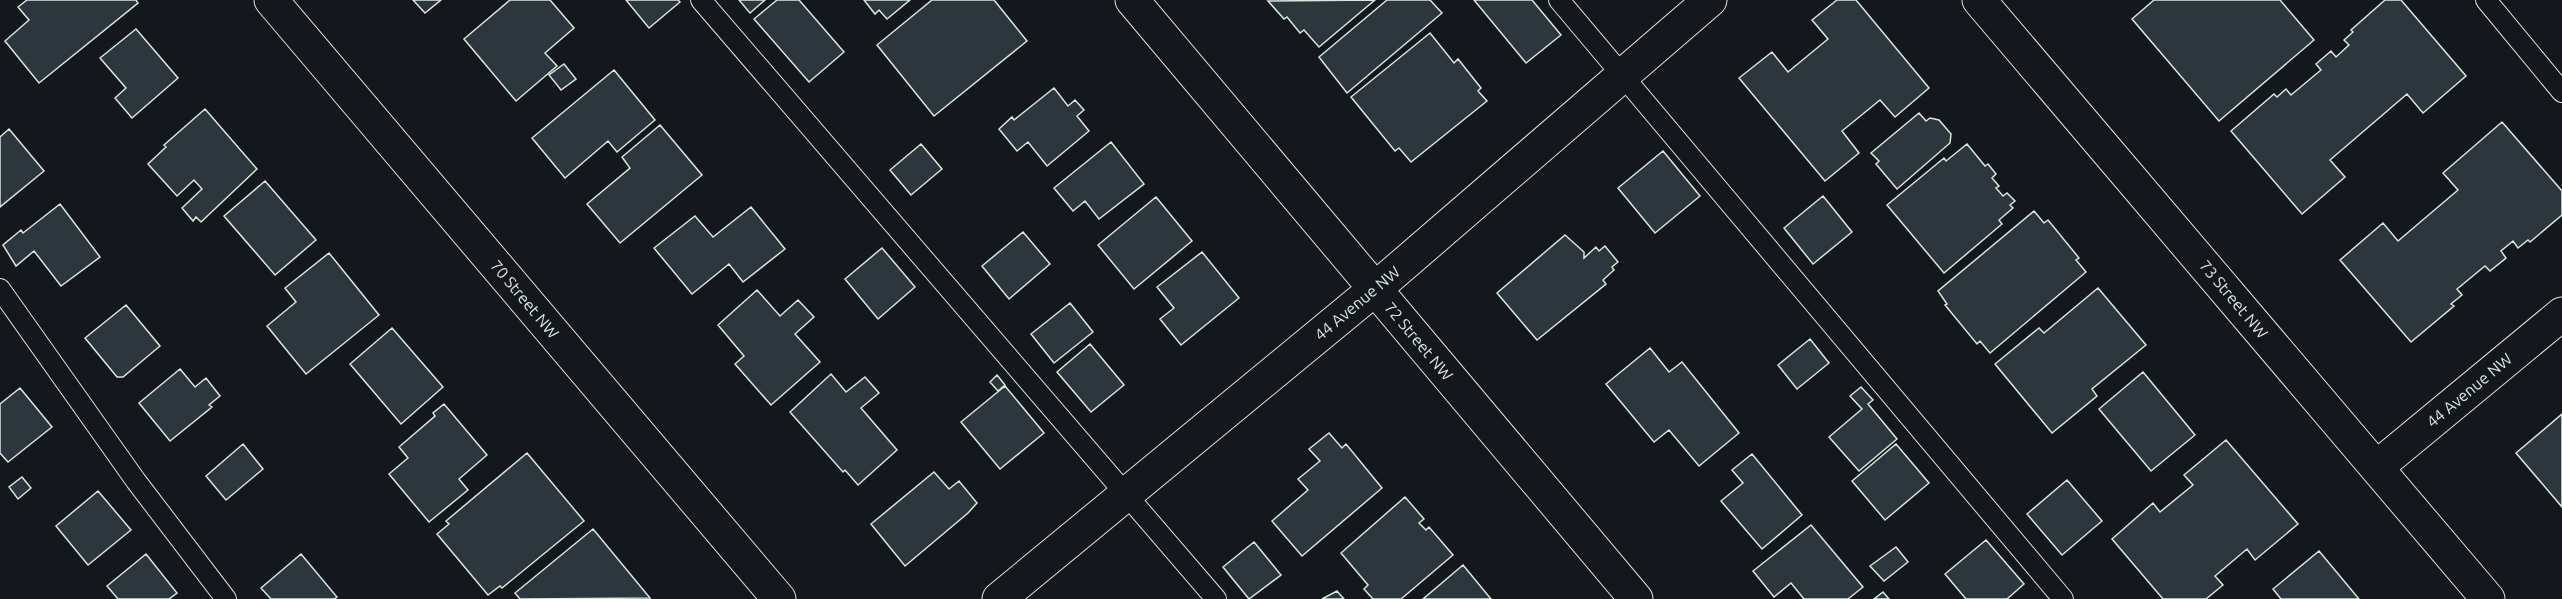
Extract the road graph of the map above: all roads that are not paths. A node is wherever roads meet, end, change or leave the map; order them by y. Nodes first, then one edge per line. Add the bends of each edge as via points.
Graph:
1 (272, 0) edge
2 (701, 0) edge
3 (1132, 0) edge
4 (1559, 0) edge
5 (1710, 0) edge
6 (1979, 0) edge
7 (2486, 0) edge
8 (1622, 76) junction
9 (2562, 92) edge
10 (0, 289) edge
11 (1375, 289) junction
12 (2562, 314) edge
13 (2377, 467) junction
14 (1125, 494) junction
15 (226, 599) edge
16 (779, 599) edge
17 (999, 599) edge
18 (1216, 599) edge
19 (1636, 599) edge
20 (2063, 599) edge
21 (2488, 599) edge

1 - 16 street, 70 Street NW
2 - 14 lane
3 - 11 street, 72 Street NW
4 - 8 lane
5 - 8 street, 44 Avenue NW
6 - 13 street, 73 Street NW
7 - 9 lane
8 - 11 street, 44 Avenue NW
8 - 20 lane
10 - 15 lane via 136,481
11 - 14 street, 44 Avenue NW
11 - 19 street, 72 Street NW
12 - 13 street, 44 Avenue NW
13 - 21 street, 73 Street NW
14 - 17 street, 44 Avenue NW
14 - 18 lane

